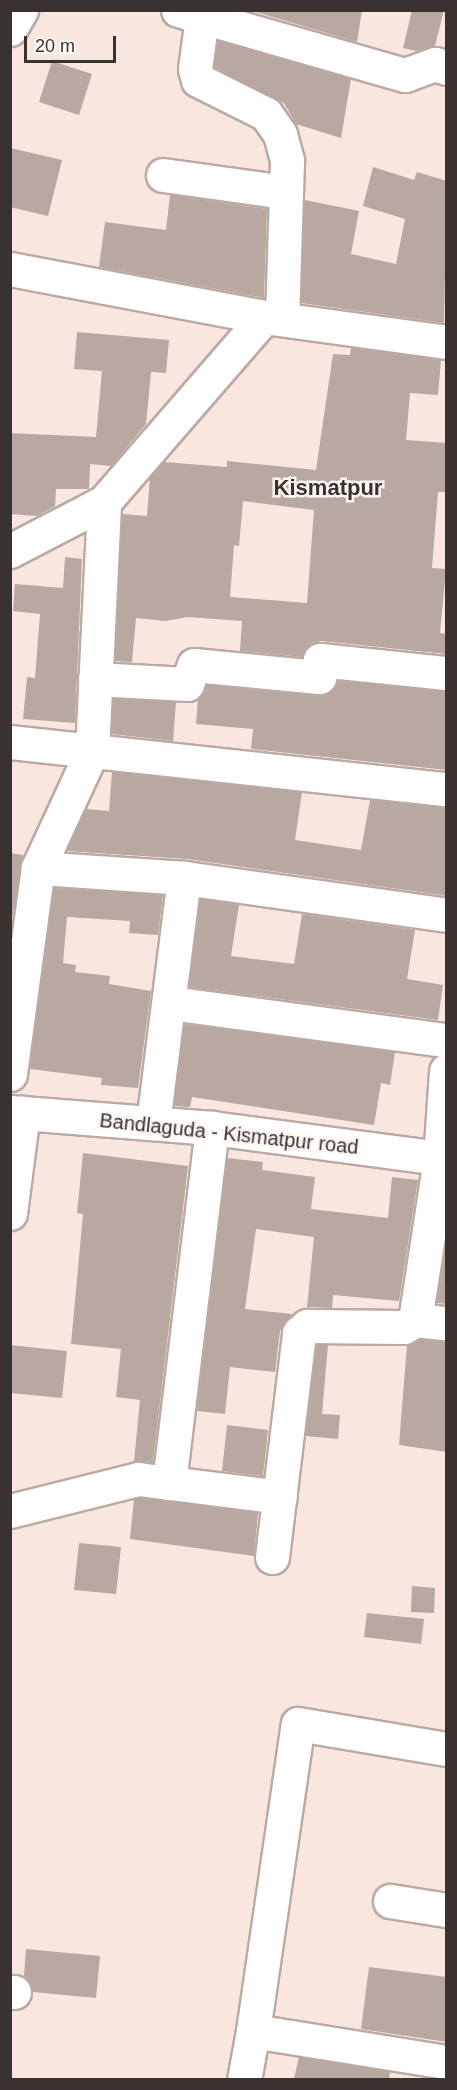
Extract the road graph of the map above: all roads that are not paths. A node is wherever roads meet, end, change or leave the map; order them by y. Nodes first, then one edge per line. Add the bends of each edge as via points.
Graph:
1 (21, 10) edge
2 (190, 14) edge
3 (10, 29) edge
4 (447, 68) edge
5 (163, 175) dead end
6 (286, 192) junction
7 (10, 269) edge
8 (273, 318) junction
9 (447, 342) edge
10 (104, 502) junction
11 (10, 551) edge
12 (447, 673) edge
13 (95, 679) junction
14 (10, 742) edge
15 (92, 751) junction
16 (447, 789) edge
17 (38, 868) junction
18 (184, 878) junction
19 (447, 915) edge
20 (171, 1003) junction
21 (447, 1040) edge
22 (447, 1071) edge
23 (10, 1074) edge
24 (17, 1113) edge
25 (153, 1123) junction
26 (212, 1128) junction
27 (443, 1159) edge
28 (10, 1213) edge
29 (431, 1321) edge
30 (154, 1481) junction
31 (280, 1497) junction
32 (10, 1511) edge
33 (272, 1557) dead end
34 (447, 1749) edge
35 (390, 1901) dead end
36 (447, 1910) edge
37 (253, 2031) junction
38 (447, 2062) edge
39 (244, 2079) edge

1 - 3 street
2 - 4 street via 405,75 435,64
2 - 6 street via 198,80 266,114 280,134 287,161
5 - 6 street
6 - 8 street
7 - 8 street
8 - 9 street
8 - 10 street
10 - 11 street
10 - 13 street
12 - 13 street via 320,660 319,677 194,665 187,684
13 - 15 street
14 - 15 street
15 - 16 street
15 - 17 street
17 - 18 street
17 - 23 street
18 - 19 street
18 - 20 street
20 - 21 street
20 - 25 street
22 - 27 street
24 - 25 street, Bandlaguda - Kismatpur road
24 - 28 street
25 - 26 street, Bandlaguda - Kismatpur road
26 - 27 street, Bandlaguda - Kismatpur road
26 - 30 street
27 - 29 street
29 - 31 street via 404,1327 307,1326 299,1333
30 - 31 street
30 - 32 street
31 - 33 street
34 - 37 street via 298,1724
35 - 36 street
37 - 38 street
37 - 39 street

